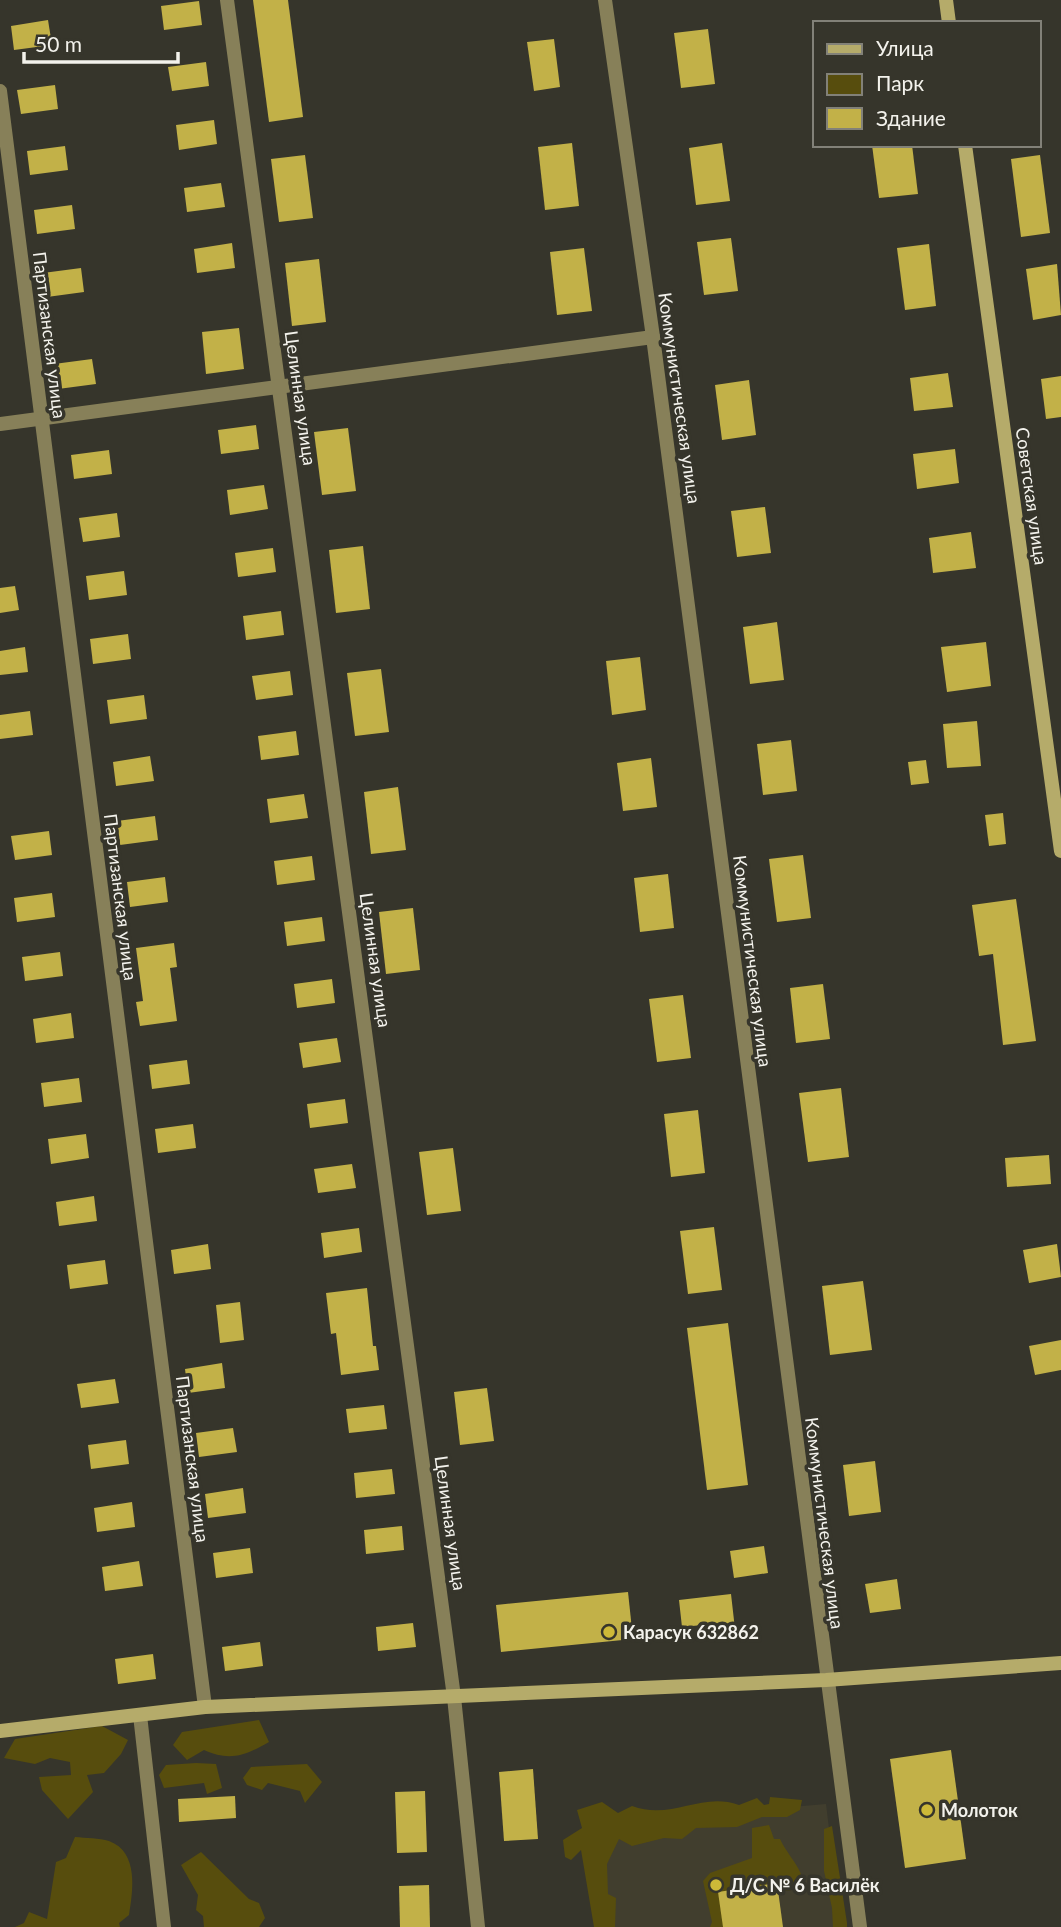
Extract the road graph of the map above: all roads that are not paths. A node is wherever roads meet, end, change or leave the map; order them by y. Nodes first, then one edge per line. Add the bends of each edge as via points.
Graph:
1 (227, 0) edge
2 (605, 0) edge
3 (946, 0) edge
4 (949, 21) edge
5 (0, 91) edge
6 (965, 147) edge
7 (653, 337) junction
8 (281, 387) junction
9 (41, 418) junction
10 (0, 424) edge
11 (1061, 851) edge
12 (1061, 1663) edge
13 (826, 1679) junction
14 (454, 1697) junction
15 (205, 1707) junction
16 (140, 1715) junction
17 (0, 1731) edge
18 (164, 1927) edge
19 (478, 1927) edge
20 (860, 1927) edge

1 - 8 street, Целинная улица
2 - 7 street, Коммунистическая улица
3 - 4 street
5 - 9 street, Партизанская улица
6 - 11 street, Советская улица
7 - 8 street
7 - 13 street, Коммунистическая улица
8 - 9 street
8 - 14 street, Целинная улица
9 - 10 street
9 - 15 street, Партизанская улица
12 - 13 street
13 - 14 street
13 - 20 street, Коммунистическая улица
14 - 15 street
14 - 19 street, Целинная улица
15 - 16 street
16 - 17 street
16 - 18 street

